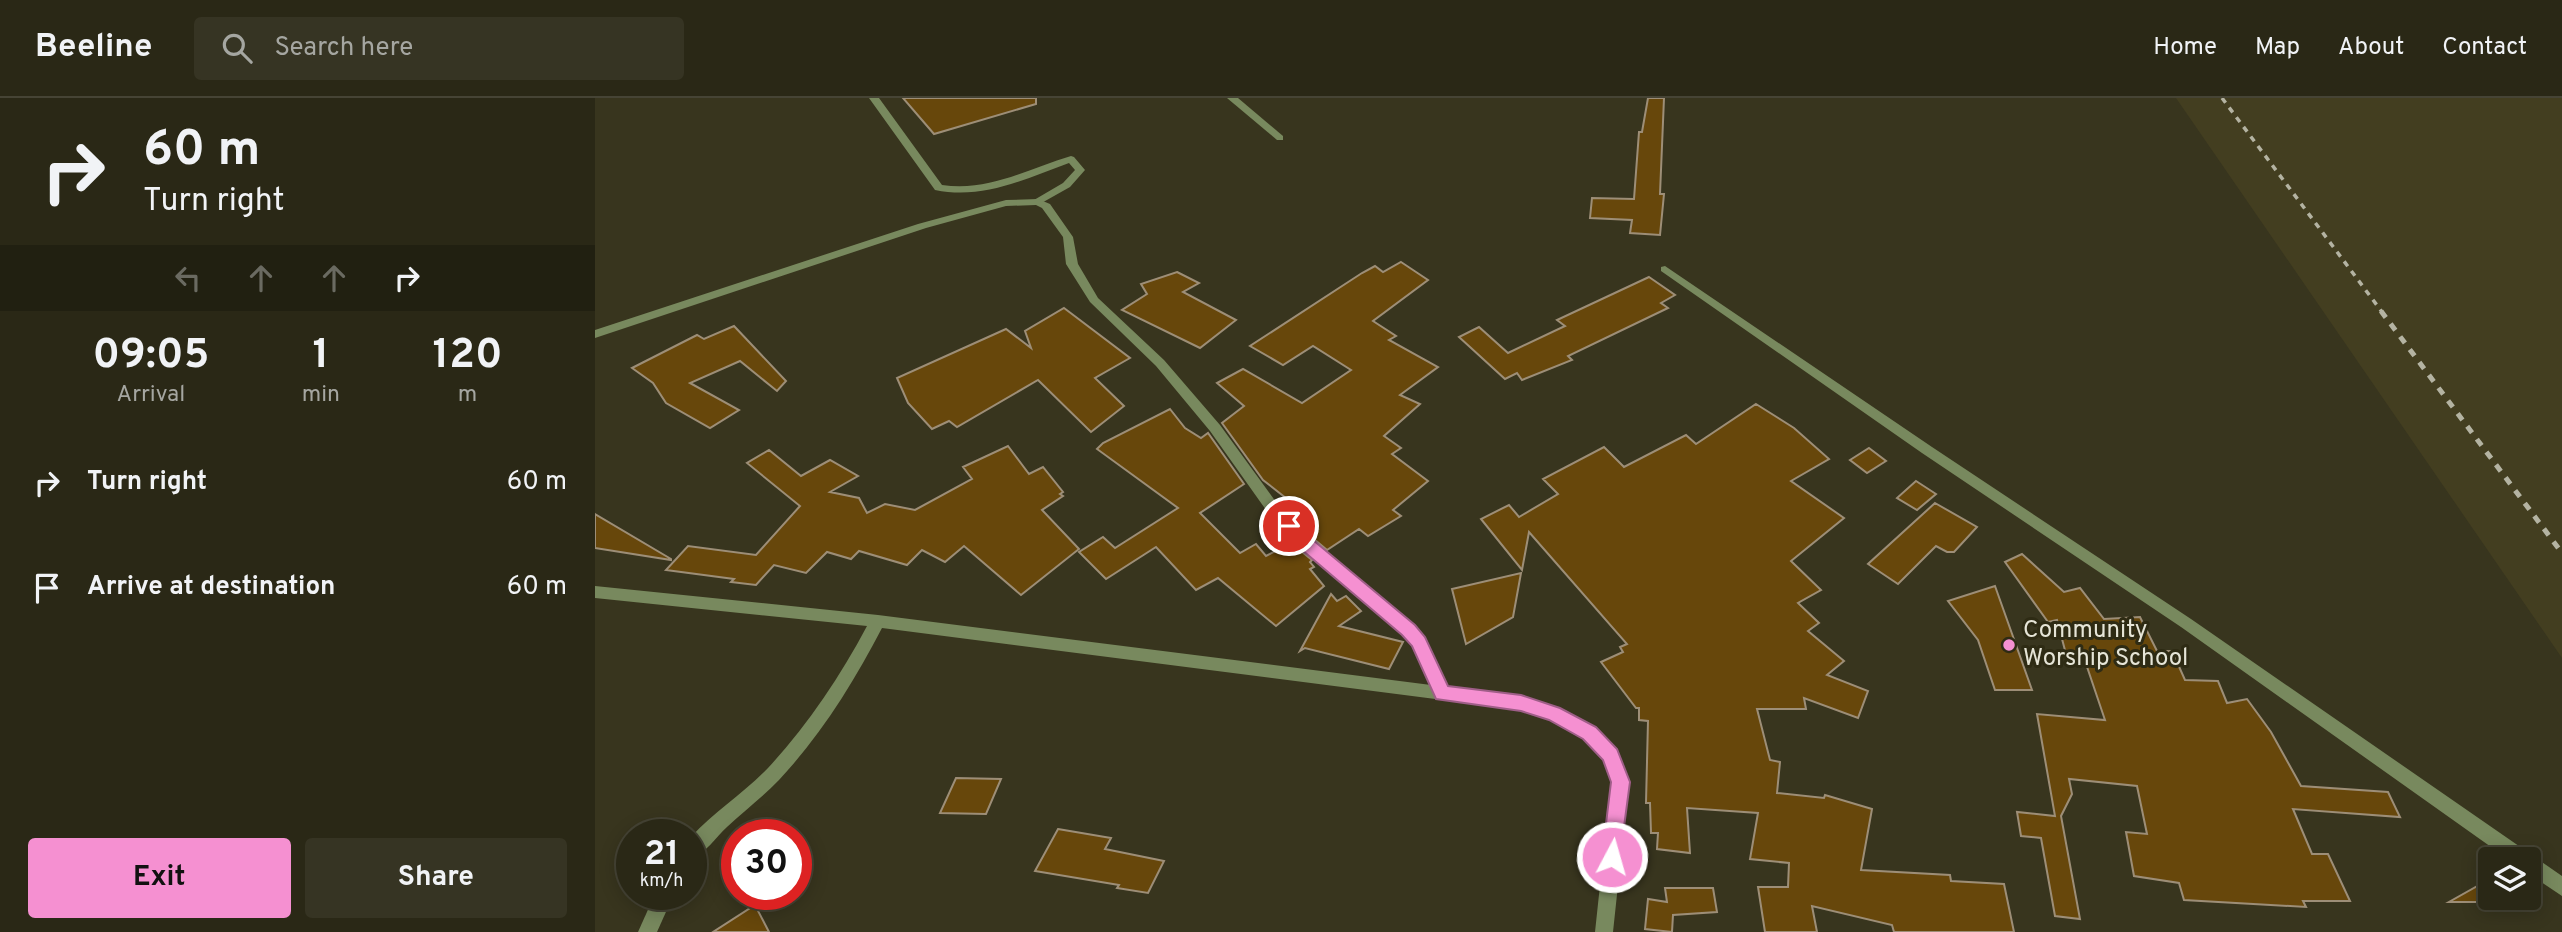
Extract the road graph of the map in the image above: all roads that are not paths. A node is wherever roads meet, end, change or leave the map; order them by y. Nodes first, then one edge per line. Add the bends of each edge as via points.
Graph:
1 (874, 98) edge
2 (1232, 98) edge
3 (1280, 138) dead end
4 (1038, 202) junction
5 (1665, 270) dead end
6 (595, 334) edge
7 (595, 592) edge
8 (878, 621) junction
9 (1443, 693) junction
10 (707, 832) edge
11 (2506, 847) edge
12 (2541, 872) edge
13 (2562, 887) edge
14 (657, 910) edge
15 (647, 932) edge
16 (1604, 932) edge

1 - 4 street via 939,188 983,190 1072,159 1080,170 1075,178
2 - 3 street
4 - 6 street via 1006,203 922,226
4 - 9 street via 1068,237 1072,264 1094,300 1160,363 1301,540 1397,618 1419,642
5 - 11 street via 2186,622
7 - 8 street
8 - 9 street
8 - 10 street via 851,674 774,773
9 - 16 street via 1521,703 1554,713 1590,733 1611,755 1621,782
12 - 13 street
14 - 15 street

